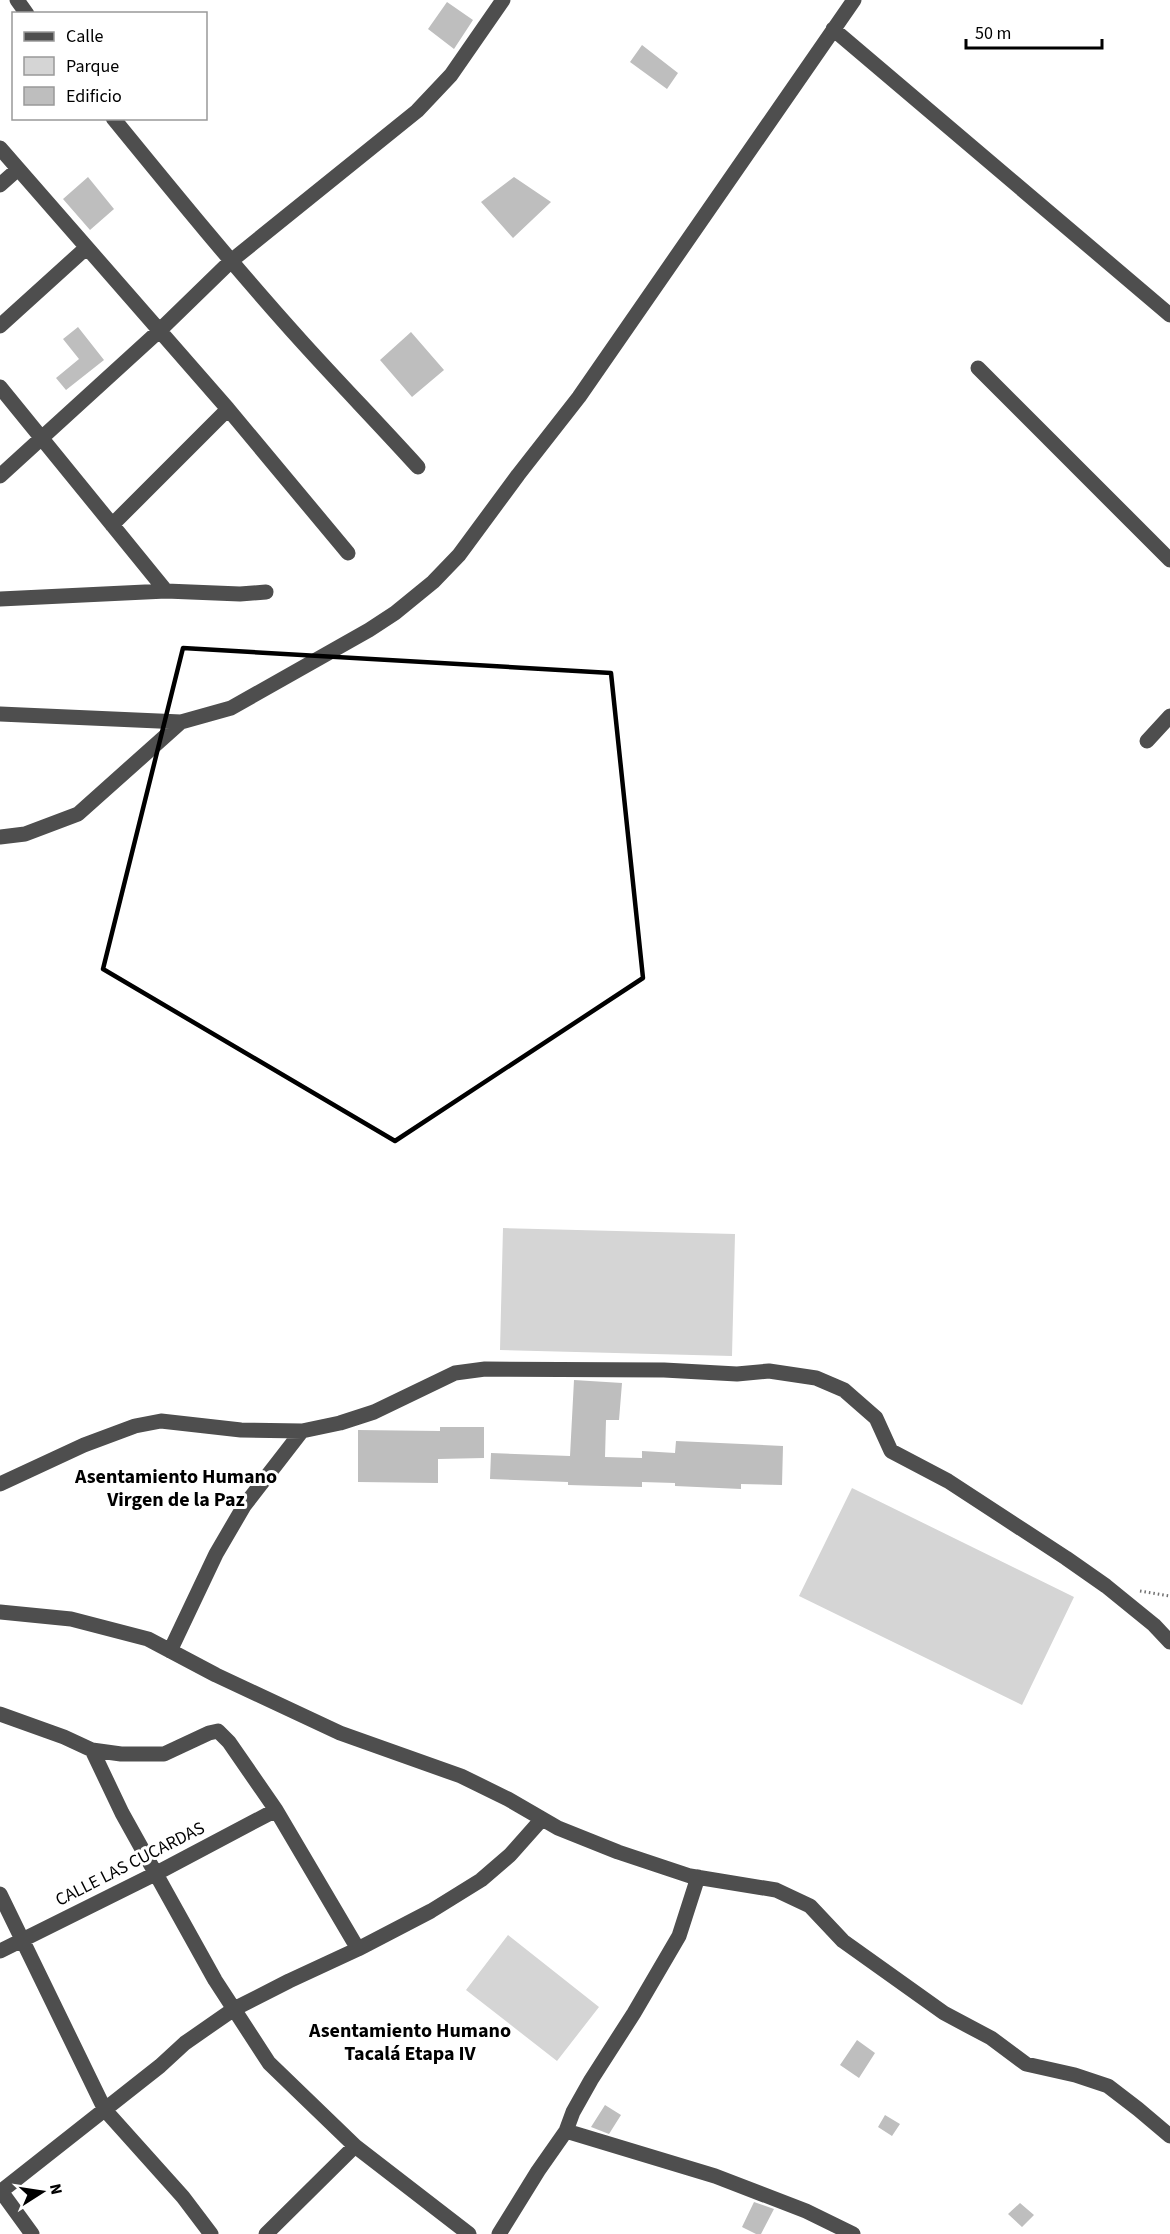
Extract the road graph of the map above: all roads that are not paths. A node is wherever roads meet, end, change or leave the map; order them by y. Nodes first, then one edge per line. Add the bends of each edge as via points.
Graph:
1 (503, 0) edge
2 (854, 0) edge
3 (833, 29) junction
4 (115, 120) edge
5 (0, 148) edge
6 (18, 169) junction
7 (0, 185) edge
8 (86, 248) junction
9 (231, 261) junction
10 (1170, 315) edge
11 (0, 326) edge
12 (159, 331) junction
13 (978, 368) dead end
14 (0, 387) edge
15 (228, 410) junction
16 (41, 438) junction
17 (418, 467) dead end
18 (0, 476) edge
19 (112, 525) junction
20 (348, 553) dead end
21 (1170, 560) edge
22 (166, 591) junction
23 (266, 592) dead end
24 (0, 600) edge
25 (0, 714) edge
26 (1170, 716) edge
27 (181, 722) junction
28 (1147, 741) dead end
29 (0, 837) edge
30 (302, 1431) junction
31 (0, 1484) edge
32 (0, 1612) edge
33 (1170, 1642) edge
34 (170, 1651) junction
35 (0, 1714) edge
36 (92, 1750) junction
37 (276, 1810) junction
38 (542, 1819) junction
39 (155, 1874) junction
40 (698, 1877) junction
41 (0, 1894) edge
42 (21, 1941) junction
43 (358, 1949) junction
44 (0, 1951) edge
45 (234, 2009) junction
46 (105, 2110) junction
47 (566, 2131) junction
48 (1170, 2136) edge
49 (355, 2146) junction
50 (0, 2191) edge
51 (32, 2234) edge
52 (211, 2234) edge
53 (266, 2234) edge
54 (469, 2234) edge
55 (499, 2234) edge
56 (853, 2234) edge

1 - 9 street via 451,75 417,111
2 - 3 street
3 - 10 street
3 - 27 street via 579,397 459,555 426,588 369,630 242,703
4 - 9 street
5 - 6 street
6 - 7 street
6 - 8 street
8 - 11 street
8 - 12 street
9 - 12 street
9 - 17 street
12 - 15 street
12 - 16 street
13 - 21 street
14 - 16 street
15 - 19 street
15 - 20 street
16 - 18 street
16 - 19 street
19 - 22 street
22 - 23 street
22 - 24 street
25 - 27 street
26 - 28 street
27 - 29 street via 78,814 25,834
30 - 31 street via 242,1430 161,1421 84,1445
30 - 33 street via 374,1412 455,1373 485,1369 737,1374 769,1371 816,1378 844,1390 876,1418 891,1451 948,1481 1074,1563
30 - 34 street via 244,1506 216,1554
32 - 34 street via 71,1619 148,1639
34 - 38 street via 340,1733 461,1776
35 - 36 street
36 - 37 street via 164,1754 218,1731
36 - 39 street
37 - 39 street, CALLE LAS CUCARDAS
37 - 43 street
38 - 40 street via 618,1852
38 - 43 street via 481,1880
39 - 42 street, CALLE LAS CUCARDAS
39 - 45 street
40 - 47 street via 679,1936 591,2080
40 - 48 street via 776,1890 810,1906 843,1941 944,2013 991,2038 1026,2064 1108,2086
41 - 42 street
42 - 44 street, CALLE LAS CUCARDAS
42 - 46 street
43 - 45 street
45 - 46 street via 185,2043
45 - 49 street via 269,2063
46 - 50 street
46 - 52 street
47 - 55 street
47 - 56 street via 715,2176
49 - 53 street
49 - 54 street
50 - 51 street

